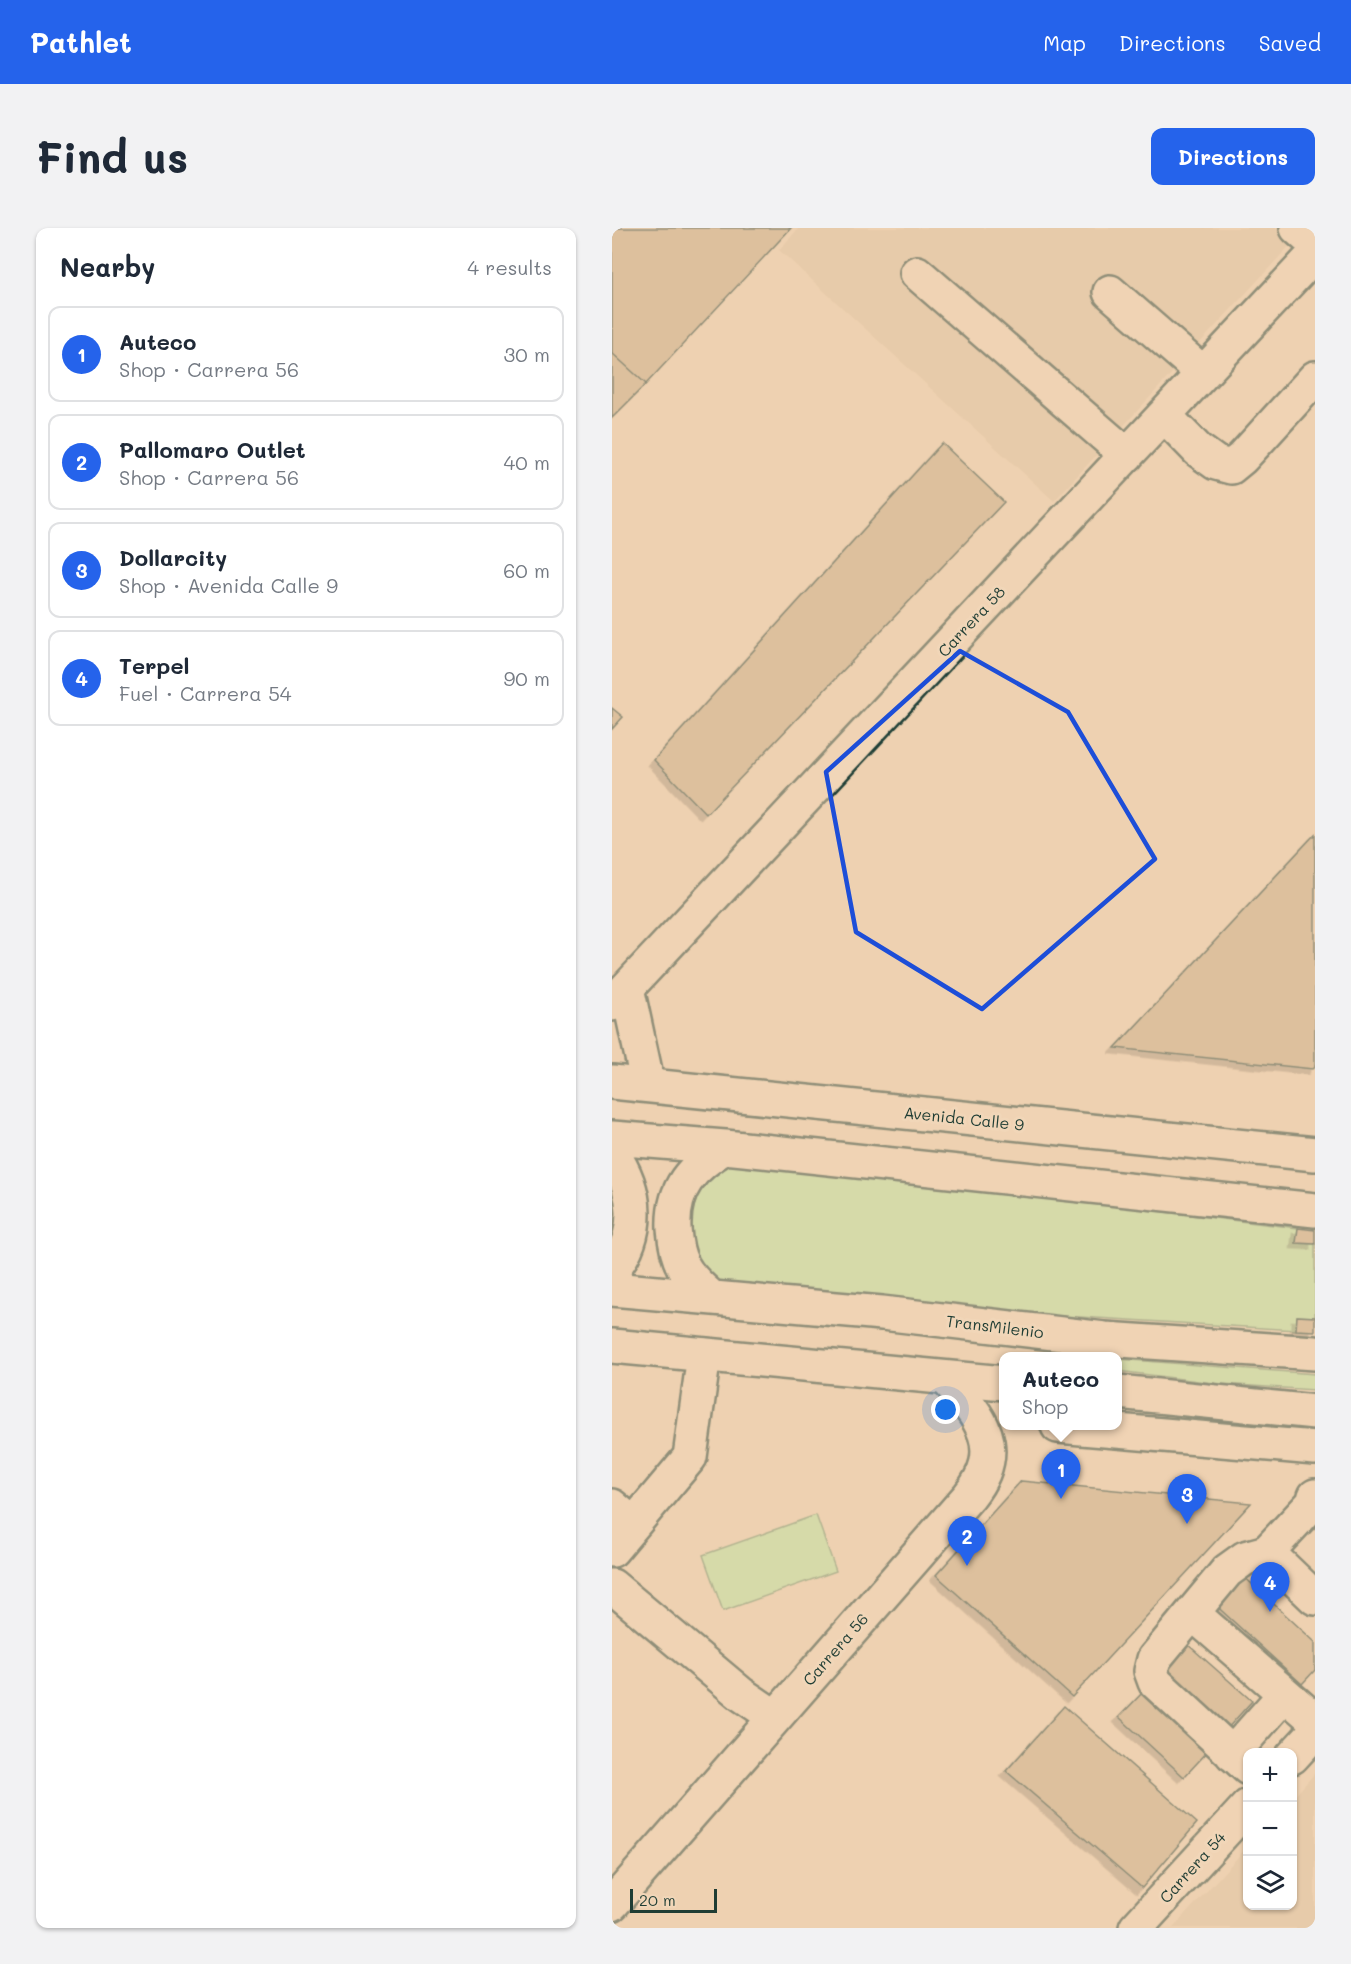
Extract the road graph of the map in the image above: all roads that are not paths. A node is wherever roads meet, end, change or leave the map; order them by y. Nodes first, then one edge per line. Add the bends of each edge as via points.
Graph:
1 (1297, 228) edge
2 (1315, 244) edge
3 (1315, 254) edge
4 (917, 273) dead end
5 (1110, 292) dead end
6 (1203, 374) junction
7 (1315, 378) edge
8 (1164, 415) junction
9 (1127, 455) junction
10 (620, 996) edge
11 (612, 1082) edge
12 (648, 1085) junction
13 (612, 1138) edge
14 (725, 1147) junction
15 (1314, 1152) edge
16 (612, 1153) edge
17 (1315, 1210) edge
18 (612, 1270) edge
19 (612, 1289) edge
20 (711, 1297) junction
21 (612, 1346) edge
22 (1315, 1353) edge
23 (704, 1355) junction
24 (946, 1378) junction
25 (999, 1383) edge
26 (1122, 1392) edge
27 (1315, 1412) edge
28 (992, 1421) edge
29 (1114, 1430) edge
30 (1315, 1448) edge
31 (1315, 1496) edge
32 (617, 1533) edge
33 (1267, 1552) junction
34 (612, 1586) edge
35 (1315, 1598) edge
36 (1192, 1613) junction
37 (1285, 1694) junction
38 (775, 1717) junction
39 (1315, 1720) edge
40 (1315, 1732) edge
41 (1297, 1752) edge
42 (1240, 1761) edge
43 (1243, 1811) edge
44 (612, 1904) edge
45 (1136, 1928) edge

1 - 2 main road
3 - 6 main road, Carrera 58
4 - 9 main road
5 - 6 main road
6 - 8 main road, Carrera 58
7 - 8 main road via 1231,467 1216,463 1198,450
8 - 9 main road, Carrera 58
9 - 10 main road, Carrera 58
10 - 12 main road, Carrera 58
11 - 12 main road, Avenida Calle 9
12 - 15 main road, Avenida Calle 9
13 - 14 main road
14 - 17 main road
14 - 20 main road via 705,1160 684,1183 677,1196 674,1219 675,1244 683,1266
16 - 18 main road via 629,1182 633,1199 626,1251
19 - 20 main road, TransMilenio
20 - 22 main road, TransMilenio via 1105,1339
21 - 23 main road
23 - 24 main road
23 - 32 main road via 690,1457
24 - 25 main road
24 - 28 main road, Carrera 56
26 - 27 main road
28 - 38 main road, Carrera 56 via 986,1436 988,1457 983,1477 975,1488
29 - 30 main road
31 - 33 main road via 1313,1503
33 - 35 main road
33 - 36 main road via 1245,1558 1227,1571
34 - 38 main road via 741,1694
36 - 37 main road
36 - 42 main road via 1154,1659 1151,1671 1155,1682
37 - 39 main road
37 - 42 main road
38 - 44 main road, Carrera 56
40 - 41 main road
43 - 45 main road, Carrera 54

